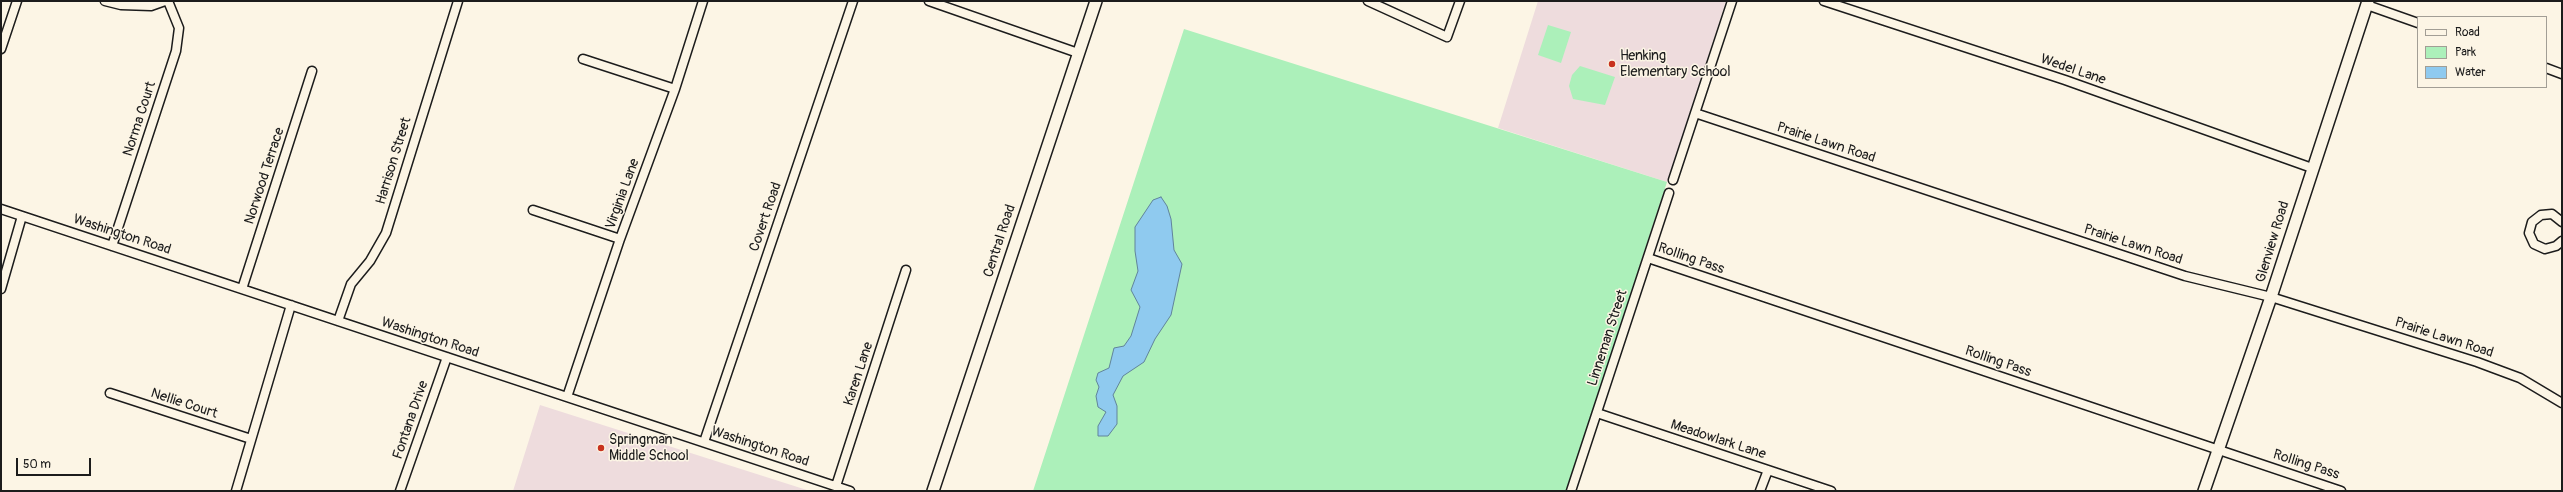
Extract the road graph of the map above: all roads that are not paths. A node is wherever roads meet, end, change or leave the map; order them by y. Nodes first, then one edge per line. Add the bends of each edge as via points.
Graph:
1 (17, 1) edge
2 (105, 1) edge
3 (166, 1) edge
4 (458, 1) edge
5 (703, 1) edge
6 (853, 1) edge
7 (929, 1) edge
8 (1096, 1) edge
9 (1368, 1) edge
10 (1460, 1) edge
11 (1732, 1) edge
12 (1824, 1) edge
13 (2368, 3) edge
14 (2417, 23) edge
15 (1, 49) edge
16 (1078, 53) junction
17 (583, 59) dead end
18 (2547, 68) edge
19 (312, 71) dead end
20 (2562, 74) edge
21 (675, 89) junction
22 (1695, 113) junction
23 (2312, 168) junction
24 (1673, 180) dead end
25 (1669, 193) dead end
26 (1, 209) edge
27 (533, 210) dead end
28 (22, 216) junction
29 (2562, 222) edge
30 (620, 239) junction
31 (2562, 240) edge
32 (112, 246) junction
33 (1648, 258) junction
34 (906, 270) dead end
35 (1, 289) edge
36 (242, 289) junction
37 (2271, 297) junction
38 (291, 305) junction
39 (338, 321) junction
40 (447, 357) junction
41 (110, 393) dead end
42 (567, 397) junction
43 (2562, 403) edge
44 (1597, 414) junction
45 (251, 439) junction
46 (704, 442) junction
47 (2217, 450) junction
48 (1768, 470) junction
49 (836, 486) junction
50 (236, 491) edge
51 (400, 491) edge
52 (850, 491) edge
53 (933, 491) edge
54 (1571, 491) edge
55 (1760, 491) edge
56 (1831, 491) edge
57 (2204, 491) edge
58 (2341, 491) edge

1 - 15 street
2 - 3 street via 121,5 151,6
3 - 32 street, Norma Court via 179,28 176,51
4 - 39 street, Harrison Street via 386,233 370,261 351,284
5 - 21 street, Virginia Lane
6 - 46 street, Covert Road
7 - 16 street
8 - 16 main road, Central Road
9 - 10 street via 1447,37
11 - 22 street
12 - 23 street, Wedel Lane via 2065,80
13 - 14 street
13 - 23 main road, Glenview Road
16 - 53 main road, Central Road
17 - 21 street
18 - 20 street
19 - 36 street, Norwood Terrace
21 - 30 street, Virginia Lane
22 - 24 street
22 - 37 street, Prairie Lawn Road via 2185,276
23 - 37 main road, Glenview Road
25 - 33 street, Linneman Street
26 - 28 street, Washington Road
27 - 30 street
28 - 32 street, Washington Road
28 - 35 street
29 - 31 street via 2552,214 2541,215 2532,222 2530,233 2534,244 2545,249 2556,246
30 - 42 street, Virginia Lane
32 - 36 street, Washington Road
33 - 44 street, Linneman Street
33 - 47 street, Rolling Pass
34 - 49 street, Karen Lane
36 - 38 street, Washington Road
37 - 43 street, Prairie Lawn Road via 2520,378
37 - 47 main road, Glenview Road
38 - 39 street, Washington Road
38 - 45 street
39 - 40 street, Washington Road
40 - 42 street, Washington Road
40 - 51 street, Fontana Drive
41 - 45 street, Nellie Court
42 - 46 street, Washington Road
44 - 48 street, Meadowlark Lane
44 - 54 street, Linneman Street
45 - 50 street
46 - 49 street, Washington Road
47 - 57 main road, Glenview Road
47 - 58 street, Rolling Pass
48 - 55 street
48 - 56 street, Meadowlark Lane
49 - 52 street, Washington Road

